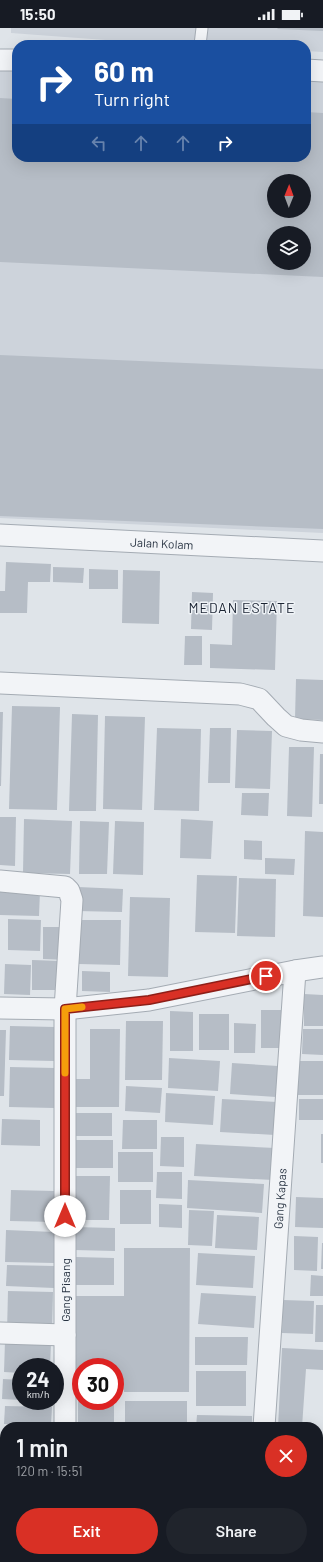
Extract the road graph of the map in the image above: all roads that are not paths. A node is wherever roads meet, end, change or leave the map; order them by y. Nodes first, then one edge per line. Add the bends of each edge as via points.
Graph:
1 (202, 28) edge
2 (201, 40) edge
3 (0, 60) edge
4 (12, 60) edge
5 (311, 70) edge
6 (323, 70) edge
7 (0, 535) edge
8 (323, 550) edge
9 (0, 682) edge
10 (323, 732) edge
11 (0, 881) edge
12 (323, 967) edge
13 (295, 971) junction
14 (0, 1008) edge
15 (65, 1009) junction
16 (0, 1333) edge
17 (65, 1335) junction
18 (65, 1422) edge
19 (264, 1422) edge

1 - 2 lane
3 - 4 street
5 - 6 street
7 - 8 street, Jalan Kolam
9 - 10 street via 240,694 259,699 286,726
11 - 15 street, Gang Pisang via 59,885 65,887 72,895
12 - 13 street
13 - 15 street via 149,1000
13 - 19 street, Gang Kapas
14 - 15 street
15 - 17 street, Gang Pisang
16 - 17 street
17 - 18 street, Gang Pisang

